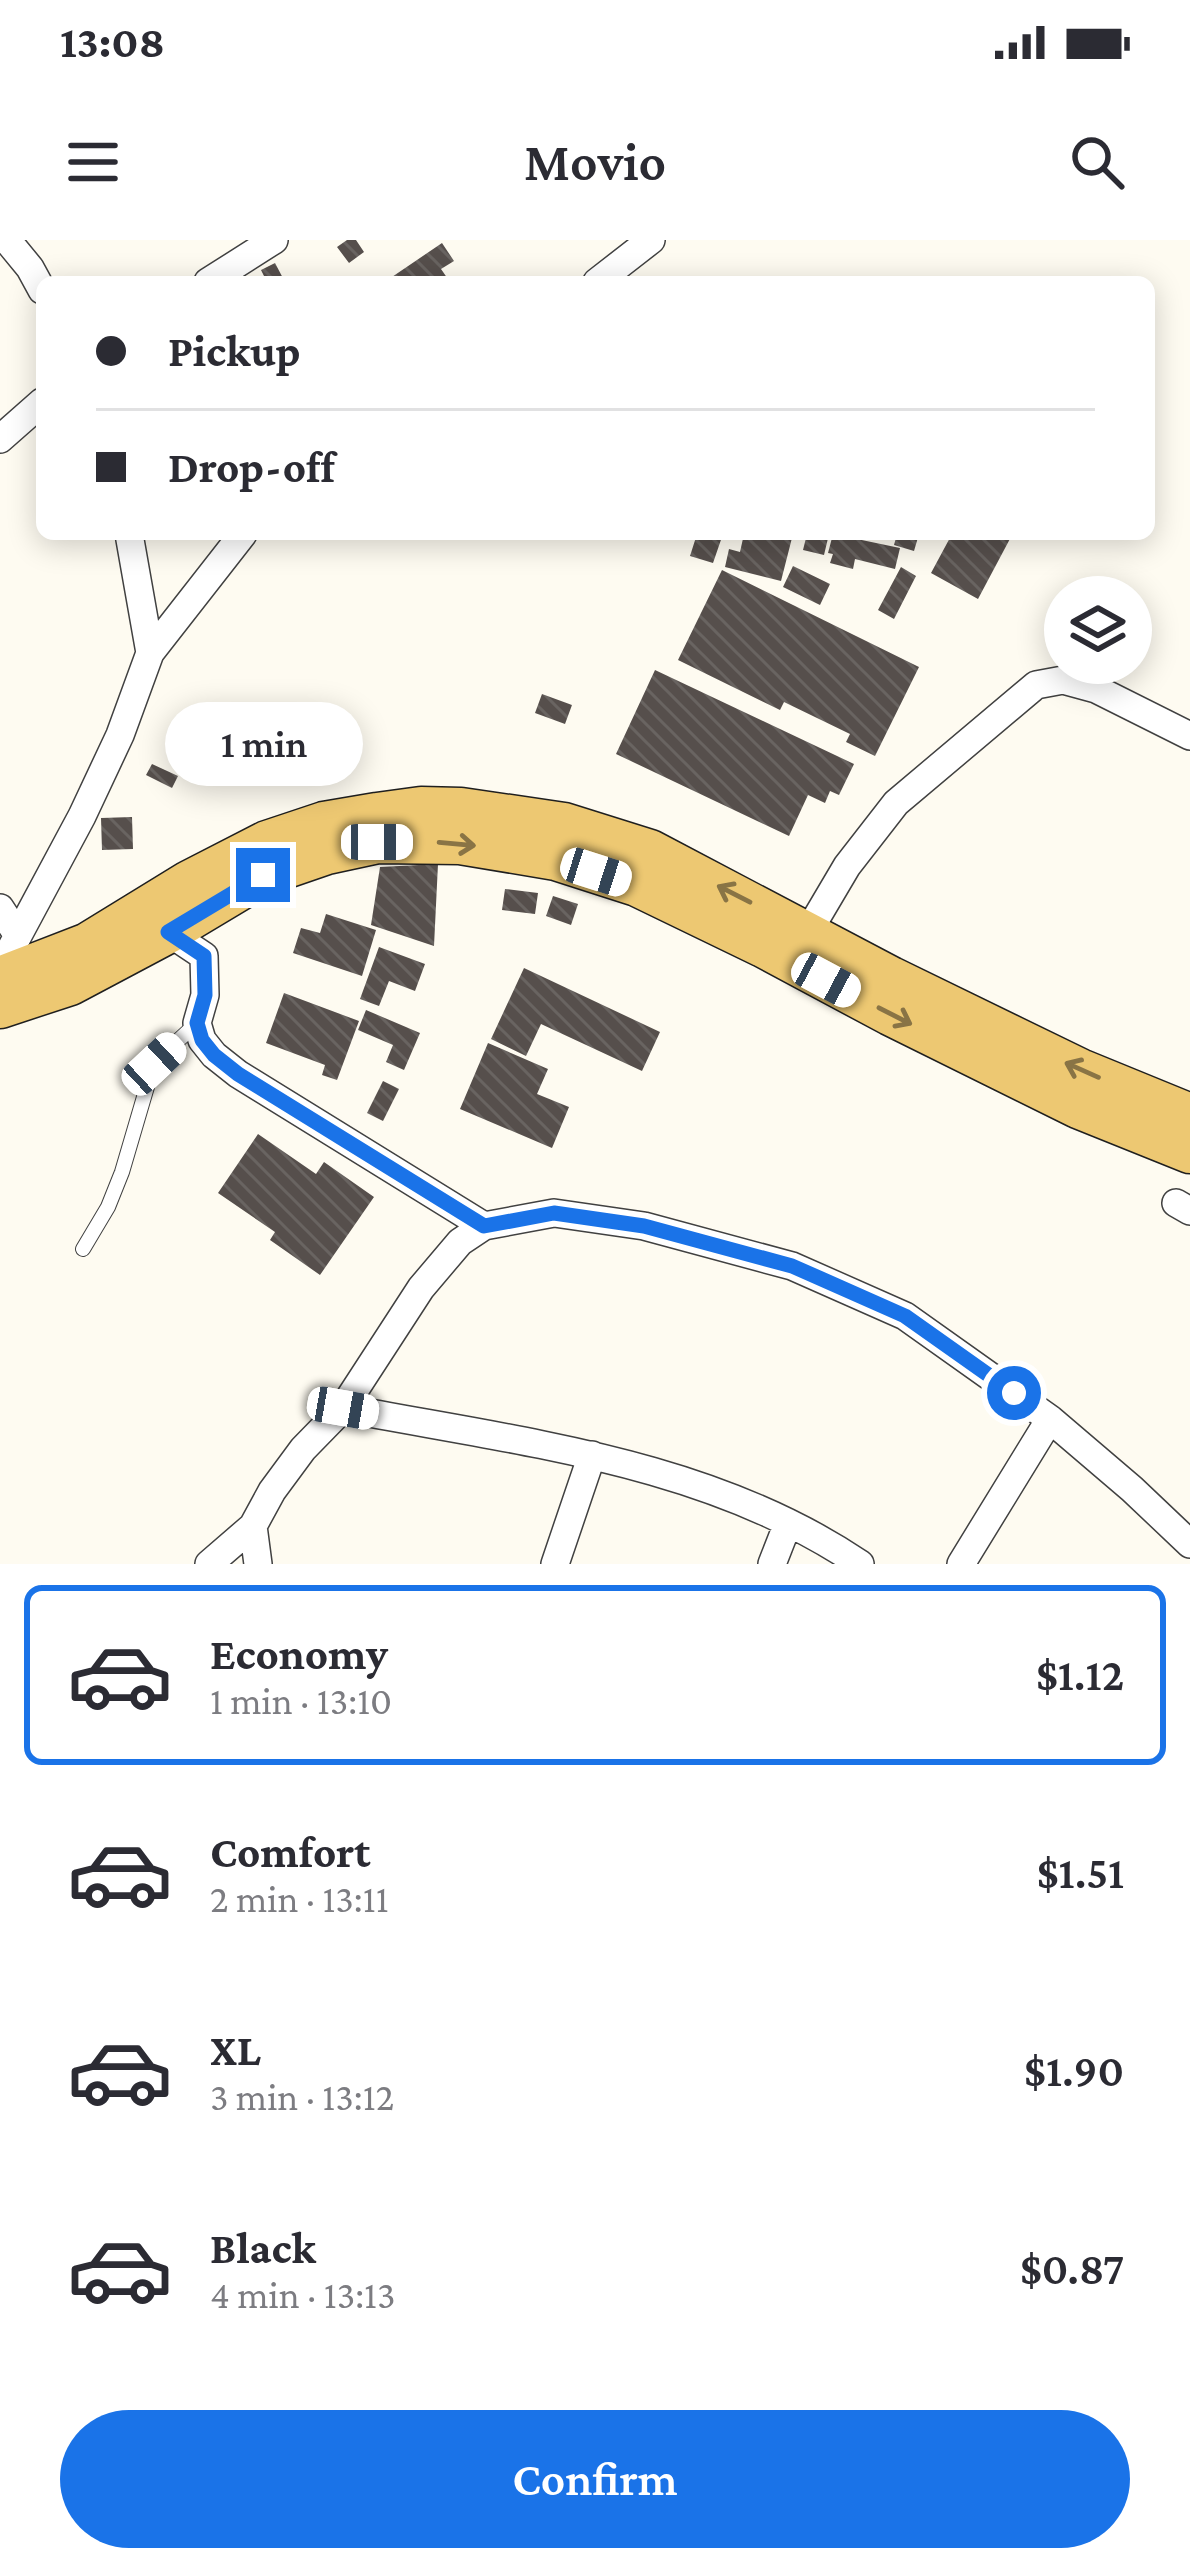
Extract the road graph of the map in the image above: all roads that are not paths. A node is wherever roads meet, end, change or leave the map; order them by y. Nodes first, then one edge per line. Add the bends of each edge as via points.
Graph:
1 (7, 240) edge
2 (274, 240) edge
3 (651, 240) edge
4 (217, 276) edge
5 (605, 276) edge
6 (36, 280) edge
7 (36, 407) edge
8 (0, 439) edge
9 (130, 540) edge
10 (238, 540) edge
11 (150, 652) junction
12 (1190, 736) edge
13 (0, 908) edge
14 (168, 932) junction
15 (808, 932) junction
16 (5, 958) edge
17 (0, 1007) edge
18 (197, 1023) junction
19 (1190, 1115) edge
20 (1190, 1152) edge
21 (484, 1226) junction
22 (83, 1250) dead end
23 (343, 1408) junction
24 (1050, 1419) junction
25 (592, 1455) junction
26 (788, 1522) junction
27 (253, 1526) junction
28 (1190, 1544) edge
29 (209, 1564) edge
30 (258, 1564) edge
31 (555, 1564) edge
32 (772, 1564) edge
33 (860, 1564) edge
34 (962, 1564) edge

1 - 6 street
2 - 4 street
3 - 5 street
7 - 8 street
9 - 11 street
10 - 11 street
11 - 16 street via 82,816
12 - 15 street via 1096,688 1063,680 1036,686 896,802
13 - 16 street
14 - 17 main road via 70,984
14 - 18 street via 204,956
14 -> 20 main road via 263,875 377,842 460,843 556,859 637,886 1078,1107
15 -> 16 main road via 650,851 564,824 421,808 323,823 266,842 88,944
19 -> 15 main road via 1080,1070
18 - 21 street via 214,1055 238,1074
18 - 22 lane via 154,1064 122,1172
21 - 23 street via 421,1288
21 - 24 street via 554,1213 644,1226 792,1266 905,1316
23 - 25 street
23 - 27 street via 293,1462
24 - 28 street
24 - 34 street
25 - 26 street via 688,1481
25 - 31 street
26 - 32 street
26 - 33 street
27 - 29 street
27 - 30 street

